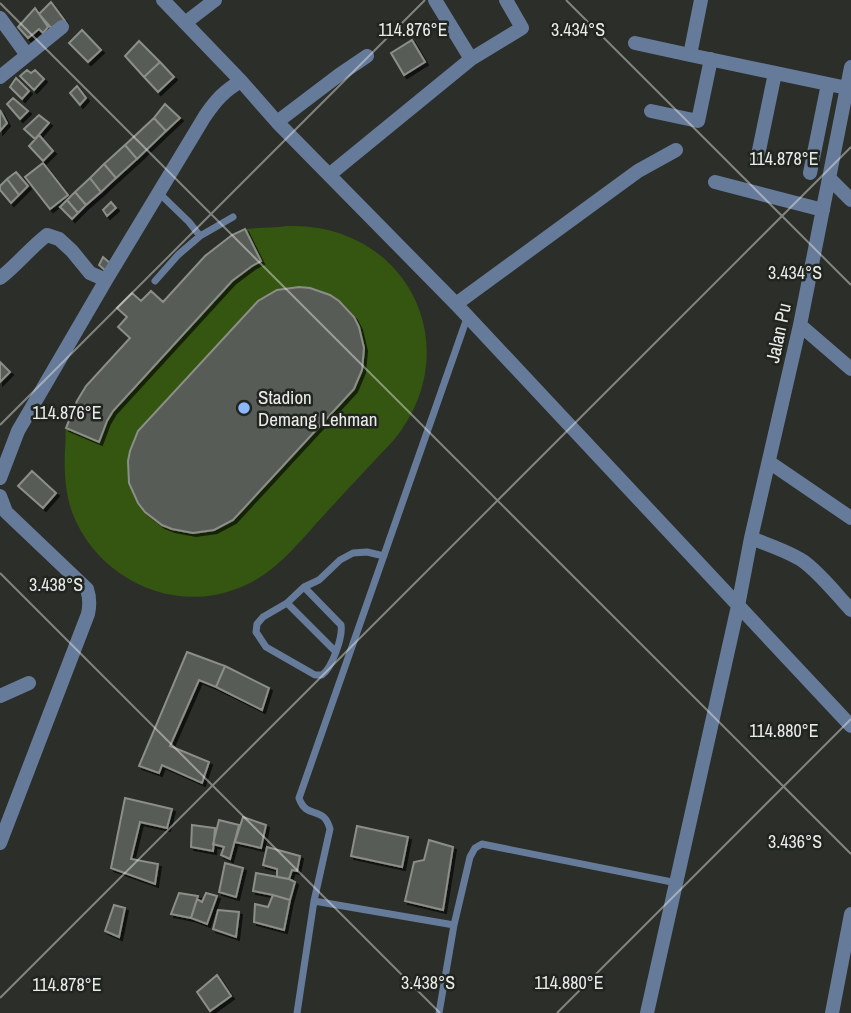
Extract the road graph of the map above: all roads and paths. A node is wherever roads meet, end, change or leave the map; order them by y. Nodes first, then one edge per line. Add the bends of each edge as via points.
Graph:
1 (163, 0) edge
2 (215, 0) edge
3 (435, 0) edge
4 (506, 0) edge
5 (701, 0) edge
6 (0, 18) edge
7 (185, 23) junction
8 (62, 27) dead end
9 (635, 43) dead end
10 (27, 55) junction
11 (690, 55) junction
12 (367, 56) dead end
13 (471, 60) junction
14 (711, 60) junction
15 (851, 67) edge
16 (775, 73) junction
17 (0, 77) edge
18 (240, 81) junction
19 (828, 84) junction
20 (846, 88) junction
21 (651, 111) dead end
22 (277, 122) junction
23 (676, 150) dead end
24 (757, 160) dead end
25 (810, 173) dead end
26 (329, 175) junction
27 (829, 178) junction
28 (716, 182) dead end
29 (158, 192) junction
30 (851, 200) edge
31 (823, 210) junction
32 (233, 217) dead end
33 (200, 236) junction
34 (0, 278) edge
35 (106, 279) junction
36 (155, 281) dead end
37 (456, 304) junction
38 (468, 317) junction
39 (800, 325) junction
40 (851, 369) edge
41 (769, 461) junction
42 (0, 478) edge
43 (0, 496) edge
44 (851, 518) edge
45 (751, 538) junction
46 (384, 556) junction
47 (304, 587) junction
48 (287, 603) junction
49 (738, 606) junction
50 (851, 610) edge
51 (335, 650) junction
52 (29, 683) dead end
53 (0, 696) edge
54 (851, 726) edge
55 (0, 843) edge
56 (677, 883) junction
57 (314, 901) junction
58 (851, 914) edge
59 (454, 925) junction
60 (297, 1013) edge
61 (439, 1013) edge
62 (647, 1013) edge
63 (832, 1013) edge

1 - 7 street
2 - 7 street
3 - 13 street
4 - 13 street via 523,28
5 - 11 street
6 - 10 street
7 - 18 street
8 - 10 street
9 - 11 street
10 - 17 street
11 - 14 street
12 - 22 street
13 - 26 street
14 - 16 street
14 - 21 street via 698,121
15 - 20 street, Jalan Pu
16 - 19 street
16 - 24 street
18 - 22 street
18 - 29 street via 212,106
19 - 20 street
19 - 25 street
20 - 27 street, Jalan Pu
22 - 26 street
23 - 37 street via 638,171
26 - 37 street
27 - 30 street
27 - 31 street, Jalan Pu
28 - 31 street
29 - 33 lane
29 - 35 street
31 - 39 street, Jalan Pu
32 - 33 lane
33 - 36 lane
34 - 35 street via 47,235 59,239 90,273
35 - 42 street via 18,431
37 - 38 street
38 - 46 lane
38 - 49 street
39 - 40 street
39 - 41 street, Jalan Pu
41 - 44 street
41 - 45 street, Jalan Pu
43 - 55 street via 6,512 86,589 90,604
45 - 49 street, Jalan Pu
45 - 50 street via 802,560
46 - 47 lane via 353,553
46 - 57 lane via 299,798 307,811 324,815 330,829
47 - 48 lane
47 - 51 lane via 341,625
48 - 51 lane
48 - 51 lane via 257,624 256,632 266,646 322,676
49 - 54 street
49 - 56 street, Jalan Pu
52 - 53 street
56 - 59 lane via 482,844 470,857
56 - 62 street, Jalan Pu
57 - 59 lane
57 - 60 lane
58 - 63 street
59 - 61 lane

